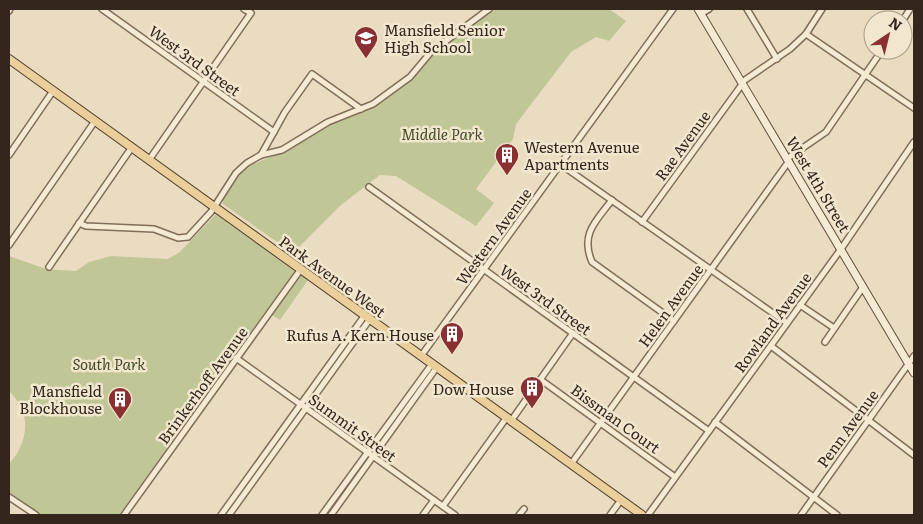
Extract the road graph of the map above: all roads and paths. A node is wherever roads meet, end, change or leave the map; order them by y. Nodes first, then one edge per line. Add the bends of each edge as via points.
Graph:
1 (102, 9) edge
2 (244, 9) edge
3 (488, 9) edge
4 (673, 9) edge
5 (709, 9) edge
6 (747, 9) edge
7 (822, 9) edge
8 (699, 11) edge
9 (806, 34) junction
10 (9, 59) edge
11 (777, 59) junction
12 (876, 60) edge
13 (866, 75) junction
14 (203, 81) junction
15 (742, 83) junction
16 (53, 91) junction
17 (914, 108) edge
18 (361, 109) junction
19 (96, 121) junction
20 (273, 134) junction
21 (914, 142) edge
22 (132, 147) junction
23 (279, 151) junction
24 (9, 155) edge
25 (261, 155) junction
26 (149, 160) junction
27 (788, 160) junction
28 (560, 164) junction
29 (369, 187) dead end
30 (612, 200) junction
31 (213, 206) junction
32 (642, 222) junction
33 (79, 223) junction
34 (9, 245) edge
35 (841, 248) junction
36 (48, 267) dead end
37 (301, 269) junction
38 (484, 269) junction
39 (711, 270) junction
40 (863, 287) junction
41 (800, 305) junction
42 (368, 317) junction
43 (674, 321) junction
44 (787, 323) junction
45 (834, 328) junction
46 (573, 333) junction
47 (825, 342) dead end
48 (770, 346) junction
49 (421, 356) junction
50 (914, 356) edge
51 (236, 358) junction
52 (909, 364) junction
53 (434, 366) junction
54 (914, 373) edge
55 (634, 377) junction
56 (541, 380) junction
57 (304, 406) junction
58 (509, 419) junction
59 (869, 420) junction
60 (715, 422) junction
61 (601, 423) junction
62 (709, 431) junction
63 (368, 452) junction
64 (914, 455) edge
65 (374, 456) junction
66 (571, 464) junction
67 (675, 477) junction
68 (9, 496) edge
69 (814, 497) junction
70 (434, 500) junction
71 (621, 500) junction
72 (443, 506) junction
73 (524, 509) dead end
74 (36, 515) edge
75 (124, 515) edge
76 (221, 515) edge
77 (229, 515) edge
78 (322, 515) edge
79 (331, 515) edge
80 (422, 515) edge
81 (456, 515) edge
82 (519, 515) edge
83 (610, 515) edge
84 (642, 515) edge
85 (648, 515) edge
86 (801, 515) edge
87 (837, 515) edge

1 - 14 street, West 3rd Street
2 - 14 street via 251,13
3 - 18 street via 431,52 405,81
4 - 28 street, Western Avenue
5 - 8 street
6 - 11 street
7 - 9 street, Rae Avenue
8 - 15 main road, West 4th Street
9 - 11 street, Rae Avenue
9 - 13 street
10 - 16 main road, Park Avenue West
11 - 15 street, Rae Avenue
12 - 13 street, Helen Avenue
13 - 17 street
13 - 27 street, Helen Avenue via 826,132
14 - 20 street, West 3rd Street
14 - 26 street
15 - 27 main road, West 4th Street
15 - 32 street, Rae Avenue
16 - 19 main road, Park Avenue West
16 - 24 street
18 - 20 street via 312,74
18 - 23 street via 322,124
19 - 22 main road, Park Avenue West
19 - 34 street
20 - 23 street via 270,145
20 - 25 street
21 - 35 street, Rowland Avenue
22 - 26 main road, Park Avenue West
22 - 33 street
23 - 25 street
25 - 31 street via 236,173
26 - 31 main road, Park Avenue West
27 - 35 main road, West 4th Street
27 - 39 street, Helen Avenue
28 - 30 street
28 - 38 street, Western Avenue
29 - 38 street, West 3rd Street
30 - 32 street
30 - 43 street via 588,235 592,262
31 - 33 street via 192,234 182,238 154,230
31 - 37 main road, Park Avenue West
32 - 39 street
33 - 36 street
35 - 40 main road, West 4th Street
35 - 41 street, Rowland Avenue
37 - 42 main road, Park Avenue West
37 - 51 street, Brinkerhoff Avenue
38 - 46 street, West 3rd Street
38 - 49 street, Western Avenue
39 - 43 street, Helen Avenue
39 - 44 street
40 - 45 street
40 - 52 main road, West 4th Street
41 - 44 street, Rowland Avenue
41 - 45 street
42 - 49 main road, Park Avenue West
42 - 57 street
43 - 55 street, Helen Avenue
44 - 48 street, Rowland Avenue
45 - 47 street
46 - 55 street, West 3rd Street
46 - 56 street
48 - 59 street
48 - 60 street, Rowland Avenue
49 - 53 main road, Park Avenue West
50 - 52 street, Penn Avenue
51 - 57 street, Summit Street
51 - 75 street, Brinkerhoff Avenue
52 - 54 main road, West 4th Street
52 - 59 street, Penn Avenue
53 - 58 main road, Park Avenue West
53 - 63 street
53 - 65 street
55 - 61 street, Helen Avenue
55 - 62 street, West 3rd Street
56 - 58 street
56 - 61 street, Bissman Court
57 - 63 street, Summit Street
57 - 76 street
57 - 77 street
58 - 66 main road, Park Avenue West
58 - 72 street
59 - 64 street
59 - 69 street, Penn Avenue
60 - 62 street, Rowland Avenue
60 - 69 street
61 - 66 street, Helen Avenue
61 - 67 street, Bissman Court
62 - 67 street, Rowland Avenue
63 - 65 street, Summit Street
63 - 78 street
65 - 70 street, Summit Street
65 - 79 street
66 - 71 main road, Park Avenue West
67 - 85 street, Rowland Avenue
68 - 74 street
69 - 86 street, Penn Avenue
69 - 87 street
70 - 72 street, Summit Street
70 - 80 street
71 - 83 street
71 - 84 main road, Park Avenue West
72 - 81 street, Summit Street
73 - 82 street

